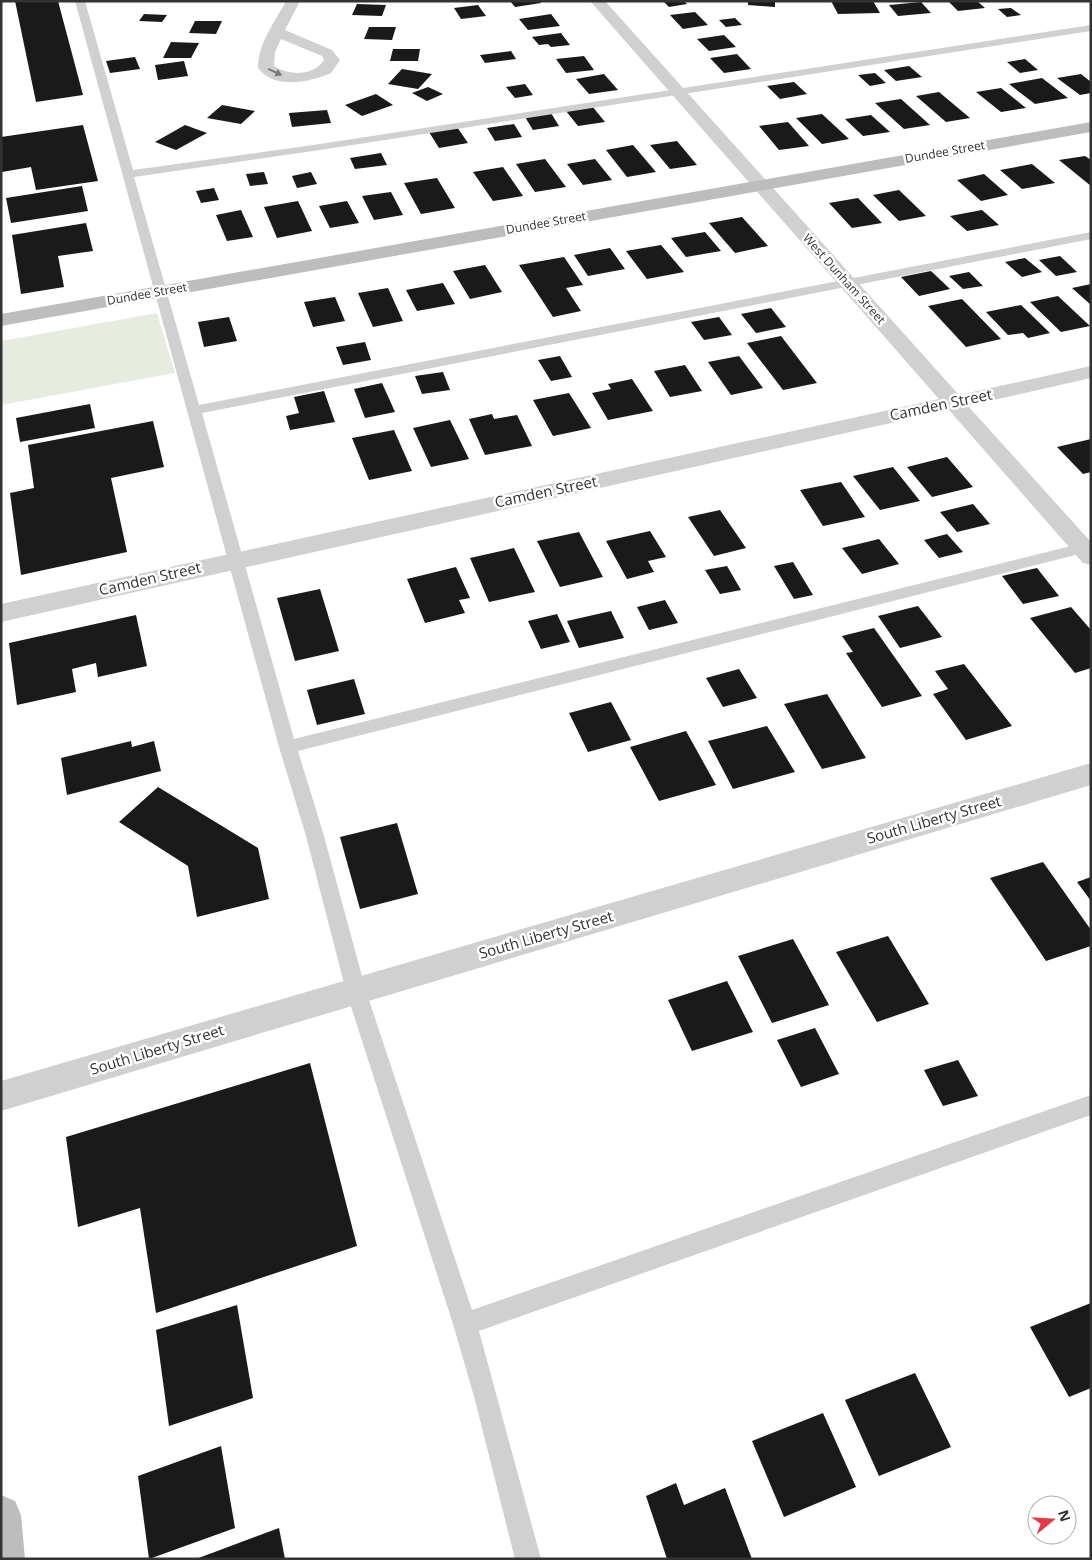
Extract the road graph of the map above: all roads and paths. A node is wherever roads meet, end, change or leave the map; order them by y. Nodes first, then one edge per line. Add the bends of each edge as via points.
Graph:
1 (80, 1) edge
2 (293, 1) edge
3 (597, 1) edge
4 (1091, 28) edge
5 (278, 32) dead end
6 (677, 91) junction
7 (1091, 126) edge
8 (129, 174) junction
9 (760, 184) junction
10 (1091, 235) edge
11 (848, 283) junction
12 (159, 292) junction
13 (1, 320) edge
14 (1091, 372) edge
15 (953, 402) junction
16 (194, 410) junction
17 (1088, 550) edge
18 (237, 560) junction
19 (1, 612) edge
20 (288, 747) junction
21 (1091, 774) edge
22 (356, 991) junction
23 (1, 1096) edge
24 (1091, 1105) edge
25 (465, 1324) junction
26 (1, 1514) edge
27 (5, 1559) edge
28 (528, 1559) edge

1 - 8 lane
2 - 5 street
3 - 6 street, West Dunham Street
4 - 6 lane
6 - 8 lane
6 - 9 street, West Dunham Street
7 - 9 street, Dundee Street
8 - 12 lane
9 - 11 street, West Dunham Street
9 - 12 street, Dundee Street
10 - 11 lane
11 - 15 street, West Dunham Street
11 - 16 lane
12 - 13 street, Dundee Street
12 - 16 lane
14 - 15 street, Camden Street
15 - 17 street, West Dunham Street
15 - 18 street, Camden Street
16 - 18 lane
17 - 20 lane
18 - 19 street, Camden Street
18 - 20 lane
20 - 22 lane
21 - 22 street, South Liberty Street
22 - 23 street, South Liberty Street
22 - 25 lane
24 - 25 lane
25 - 28 lane
26 - 27 street

